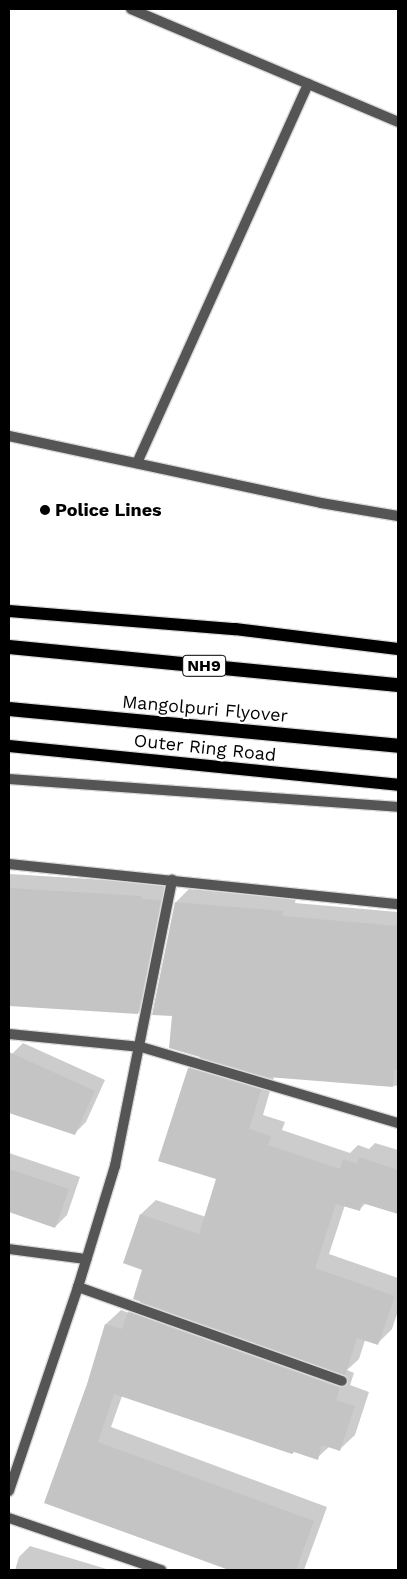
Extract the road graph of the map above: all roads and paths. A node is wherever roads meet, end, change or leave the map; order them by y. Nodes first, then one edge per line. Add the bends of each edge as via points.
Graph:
1 (131, 9) edge
2 (308, 84) junction
3 (398, 122) edge
4 (9, 436) edge
5 (137, 463) junction
6 (398, 516) edge
7 (9, 611) edge
8 (9, 647) edge
9 (398, 649) edge
10 (398, 685) edge
11 (9, 709) edge
12 (9, 746) edge
13 (398, 746) edge
14 (9, 779) edge
15 (398, 785) edge
16 (398, 808) edge
17 (9, 864) edge
18 (172, 880) junction
19 (398, 904) edge
20 (9, 1034) edge
21 (141, 1047) junction
22 (398, 1123) edge
23 (9, 1249) edge
24 (86, 1259) junction
25 (78, 1287) junction
26 (342, 1381) dead end
27 (9, 1491) edge
28 (9, 1518) edge
29 (161, 1570) edge

1 - 2 street
2 - 3 street
2 - 5 street
4 - 5 street
5 - 6 street via 321,503
7 - 9 main road via 235,629
8 - 10 highway, NH9
11 - 13 highway, Mangolpuri Flyover
12 - 15 main road, Outer Ring Road
14 - 16 street
17 - 18 street
18 - 19 street
18 - 21 street
20 - 21 street
21 - 22 street
21 - 24 street via 115,1166
23 - 24 street
24 - 25 street
25 - 26 street
25 - 27 street
28 - 29 street

